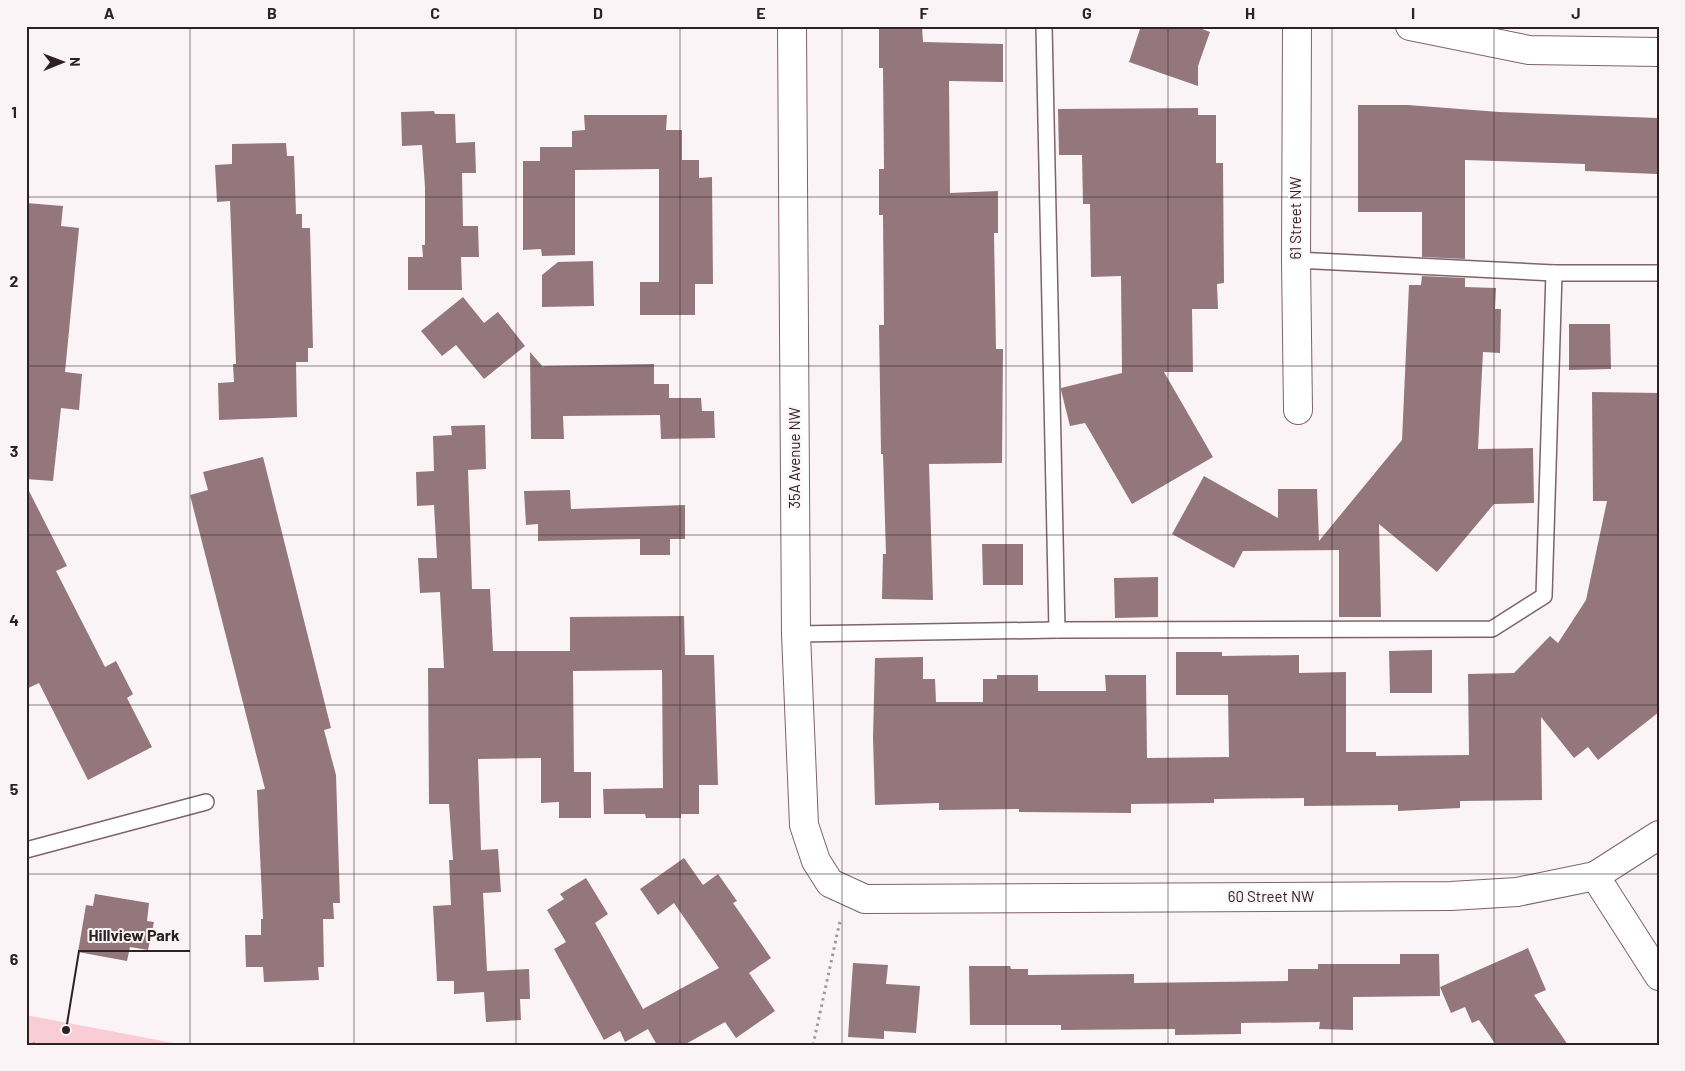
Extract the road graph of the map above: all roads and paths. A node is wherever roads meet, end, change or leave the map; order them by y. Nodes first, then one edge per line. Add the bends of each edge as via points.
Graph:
1 (792, 26) edge
2 (1044, 26) edge
3 (1297, 26) edge
4 (1410, 26) edge
5 (1659, 52) edge
6 (1296, 260) junction
7 (1554, 273) junction
8 (1659, 273) edge
9 (1298, 410) dead end
10 (1057, 630) junction
11 (796, 634) junction
12 (206, 802) dead end
13 (1659, 835) edge
14 (26, 850) edge
15 (1595, 876) junction
16 (839, 886) junction
17 (1659, 976) edge
18 (26, 1043) edge
19 (43, 1045) edge
20 (813, 1045) edge

1 - 11 street, 35A Avenue NW
2 - 10 lane
3 - 6 street, 61 Street NW
4 - 5 street via 1529,50
6 - 7 lane
6 - 9 street, 61 Street NW
7 - 8 lane
7 - 10 lane via 1544,596 1492,629
10 - 11 lane
11 - 16 street, 35A Avenue NW via 804,825 816,861
12 - 14 lane
13 - 15 street
15 - 16 street, 60 Street NW via 1518,892 1452,896 865,899
15 - 17 street
16 - 20 path
18 - 19 path

